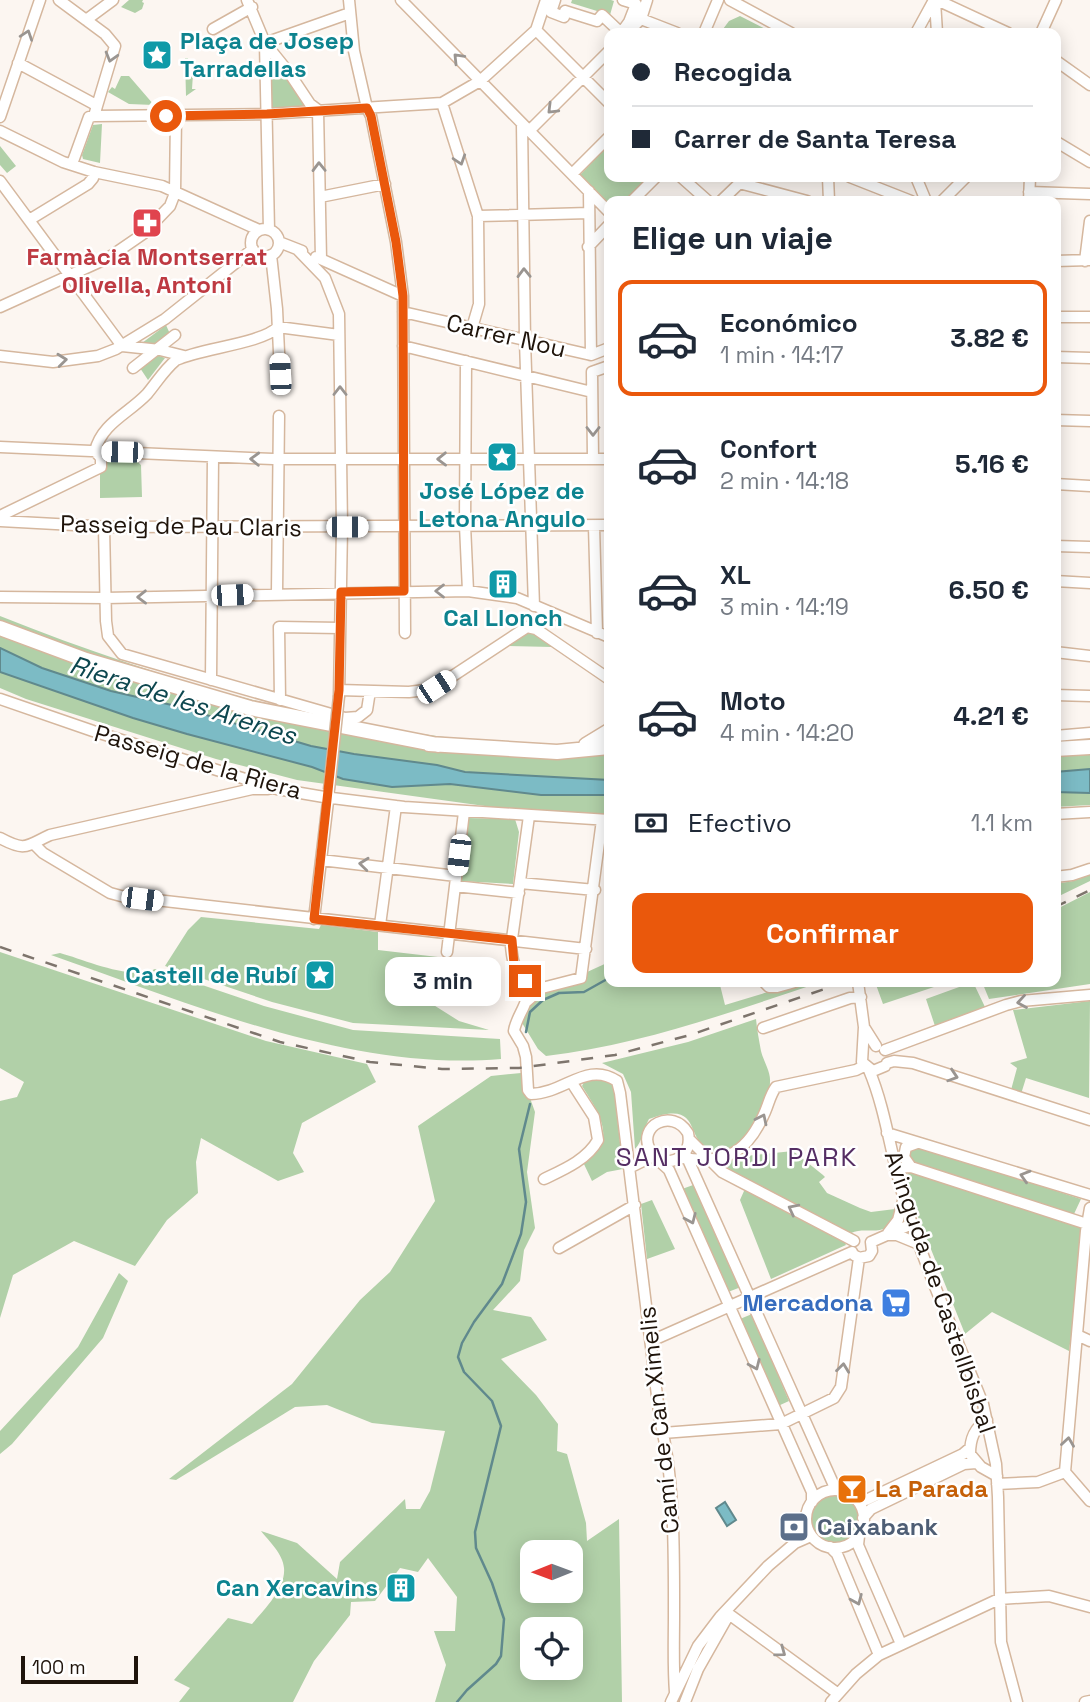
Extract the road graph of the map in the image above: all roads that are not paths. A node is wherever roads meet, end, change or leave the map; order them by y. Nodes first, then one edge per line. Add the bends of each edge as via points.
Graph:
1 (40, 0) edge
2 (59, 0) edge
3 (113, 0) edge
4 (349, 0) edge
5 (401, 0) edge
6 (546, 0) edge
7 (555, 0) edge
8 (623, 0) edge
9 (647, 0) edge
10 (718, 0) edge
11 (730, 0) edge
12 (935, 0) edge
13 (1056, 0) edge
14 (250, 4) edge
15 (961, 5) edge
16 (350, 13) junction
17 (641, 19) junction
18 (86, 20) junction
19 (616, 28) edge
20 (625, 28) edge
21 (632, 28) edge
22 (664, 28) edge
23 (706, 28) edge
24 (782, 28) edge
25 (919, 28) edge
26 (937, 28) edge
27 (1000, 28) edge
28 (1043, 28) edge
29 (213, 29) dead end
30 (536, 30) junction
31 (265, 43) junction
32 (604, 56) edge
33 (18, 63) junction
34 (1061, 64) edge
35 (583, 78) junction
36 (480, 81) junction
37 (1090, 85) edge
38 (604, 98) edge
39 (442, 103) junction
40 (367, 108) junction
41 (95, 110) junction
42 (318, 110) junction
43 (267, 114) junction
44 (176, 116) junction
45 (0, 117) edge
46 (526, 128) junction
47 (0, 131) edge
48 (6, 136) edge
49 (604, 141) edge
50 (1061, 145) edge
51 (1090, 162) edge
52 (72, 164) junction
53 (94, 172) junction
54 (573, 173) junction
55 (0, 181) edge
56 (651, 182) edge
57 (687, 182) edge
58 (740, 182) edge
59 (748, 182) edge
60 (863, 182) edge
61 (961, 182) edge
62 (384, 184) junction
63 (589, 191) junction
64 (175, 193) junction
65 (1090, 194) edge
66 (637, 196) edge
67 (702, 196) edge
68 (727, 196) edge
69 (792, 196) edge
70 (898, 196) edge
71 (947, 196) edge
72 (1049, 196) edge
73 (320, 197) junction
74 (604, 207) edge
75 (589, 213) junction
76 (522, 214) junction
77 (478, 216) junction
78 (29, 220) junction
79 (1090, 221) edge
80 (604, 230) edge
81 (261, 232) junction
82 (279, 242) junction
83 (588, 247) junction
84 (253, 249) junction
85 (297, 249) junction
86 (271, 255) junction
87 (321, 259) junction
88 (1087, 260) edge
89 (1061, 261) edge
90 (70, 276) junction
91 (403, 296) junction
92 (0, 307) edge
93 (403, 312) junction
94 (1061, 317) edge
95 (1090, 317) edge
96 (278, 327) junction
97 (472, 328) junction
98 (176, 335) dead end
99 (339, 335) junction
100 (526, 341) junction
101 (122, 346) junction
102 (403, 346) junction
103 (157, 349) junction
104 (604, 350) edge
105 (591, 355) junction
106 (0, 356) edge
107 (184, 356) junction
108 (1061, 357) edge
109 (1090, 358) edge
110 (466, 361) junction
111 (133, 368) dead end
112 (604, 368) edge
113 (280, 374) dead end
114 (528, 375) junction
115 (592, 391) junction
116 (279, 416) dead end
117 (1061, 420) edge
118 (1090, 421) edge
119 (0, 447) edge
120 (95, 452) junction
121 (213, 457) junction
122 (278, 459) junction
123 (341, 459) junction
124 (404, 459) junction
125 (466, 459) junction
126 (593, 459) junction
127 (604, 459) edge
128 (530, 460) junction
129 (1061, 484) edge
130 (1090, 486) edge
131 (0, 518) edge
132 (465, 525) junction
133 (532, 526) junction
134 (594, 526) junction
135 (604, 526) edge
136 (104, 527) junction
137 (211, 527) junction
138 (277, 527) junction
139 (342, 527) junction
140 (404, 527) junction
141 (1061, 546) edge
142 (1090, 547) edge
143 (1061, 581) edge
144 (1090, 583) edge
145 (404, 591) junction
146 (468, 591) junction
147 (341, 592) junction
148 (277, 593) junction
149 (210, 596) junction
150 (0, 597) edge
151 (105, 598) junction
152 (534, 606) junction
153 (554, 614) junction
154 (0, 628) edge
155 (340, 628) junction
156 (405, 633) dead end
157 (597, 633) junction
158 (544, 634) junction
159 (604, 635) edge
160 (1061, 653) edge
161 (1090, 656) edge
162 (604, 676) edge
163 (211, 680) junction
164 (370, 691) junction
165 (339, 693) junction
166 (1061, 695) edge
167 (1090, 696) edge
168 (0, 698) edge
169 (280, 700) junction
170 (1090, 733) edge
171 (604, 734) edge
172 (1061, 735) edge
173 (1090, 747) edge
174 (604, 748) edge
175 (1061, 749) edge
176 (575, 751) junction
177 (238, 775) junction
178 (277, 789) junction
179 (242, 791) junction
180 (329, 794) junction
181 (396, 806) junction
182 (464, 812) junction
183 (1090, 812) edge
184 (1061, 814) edge
185 (528, 816) junction
186 (604, 820) edge
187 (604, 833) edge
188 (0, 838) edge
189 (34, 844) junction
190 (321, 860) junction
191 (388, 867) junction
192 (1090, 869) edge
193 (1061, 876) edge
194 (455, 881) junction
195 (519, 888) junction
196 (595, 890) junction
197 (314, 919) junction
198 (380, 925) junction
199 (449, 933) junction
200 (512, 940) junction
201 (586, 948) junction
202 (447, 952) dead end
203 (519, 973) junction
204 (554, 984) junction
205 (860, 989) edge
206 (1090, 995) edge
207 (524, 1005) junction
208 (864, 1027) junction
209 (763, 1028) dead end
210 (880, 1048) junction
211 (863, 1053) junction
212 (886, 1065) junction
213 (867, 1068) junction
214 (572, 1083) junction
215 (877, 1090) junction
216 (1090, 1120) edge
217 (887, 1133) junction
218 (689, 1139) junction
219 (917, 1143) junction
220 (685, 1157) junction
221 (656, 1158) junction
222 (724, 1158) junction
223 (710, 1160) junction
224 (911, 1167) junction
225 (629, 1168) junction
226 (895, 1168) junction
227 (722, 1172) junction
228 (544, 1179) dead end
229 (1090, 1195) edge
230 (903, 1198) junction
231 (635, 1205) junction
232 (1090, 1208) edge
233 (912, 1224) junction
234 (1088, 1224) edge
235 (886, 1234) junction
236 (871, 1242) junction
237 (919, 1244) junction
238 (559, 1248) dead end
239 (855, 1251) junction
240 (749, 1298) junction
241 (729, 1307) junction
242 (1077, 1335) junction
243 (650, 1341) junction
244 (1090, 1341) edge
245 (802, 1414) junction
246 (987, 1420) junction
247 (781, 1424) junction
248 (663, 1433) junction
249 (970, 1448) junction
250 (976, 1463) junction
251 (1065, 1472) junction
252 (997, 1480) junction
253 (836, 1490) junction
254 (856, 1499) junction
255 (1090, 1501) edge
256 (812, 1502) junction
257 (863, 1518) junction
258 (859, 1536) junction
259 (806, 1539) junction
260 (830, 1547) junction
261 (999, 1599) junction
262 (1090, 1607) edge
263 (727, 1613) junction
264 (674, 1635) junction
265 (901, 1644) junction
266 (695, 1650) junction
267 (879, 1655) junction
268 (700, 1665) junction
269 (834, 1697) edge
270 (674, 1698) edge
271 (685, 1702) edge
272 (1017, 1702) edge

33 -> 1 street
2 - 18 street
3 - 18 street
4 - 16 street
36 -> 5 street
6 - 30 street
7 - 19 street via 551,12 597,20 602,15
8 - 20 street via 636,4
9 - 17 street
10 - 23 street
11 - 24 street
12 - 15 street
12 - 25 street
12 - 26 street
13 - 28 street
14 - 29 street
14 - 31 street
15 - 27 street
16 - 31 street
16 - 40 street
17 - 21 street
17 - 22 street
18 -> 41 street via 115,46
30 - 35 street
30 - 36 street
31 - 42 street
31 - 43 street
32 - 35 street
33 - 41 street
33 - 45 street
34 - 37 street
35 - 38 street
35 -> 46 street
36 - 39 street
36 - 46 street
39 - 40 street
39 -> 77 street
40 - 42 street
40 - 62 street
41 - 44 street
41 - 52 street
42 - 43 street
73 -> 42 street
43 - 44 street
43 - 81 street
44 - 64 street
46 - 54 street
46 - 76 street
47 - 48 street
48 - 52 street
49 - 54 street
50 - 51 street
52 - 53 street
53 - 64 street via 162,186
53 - 78 street via 88,184
54 - 63 street
55 - 78 street
56 - 66 street
57 - 67 street
58 - 68 street
59 - 69 street
60 - 70 street
61 - 71 street
62 - 73 street
62 - 91 street
63 - 74 street
63 - 75 street
64 - 81 street
64 - 90 street via 170,206 143,234
65 - 72 street
73 - 87 street
75 - 76 street
75 - 83 street
76 - 77 street
100 -> 76 street
77 - 97 street via 479,304
78 - 90 street
79 - 88 street
80 - 83 street
81 - 82 street via 276,234
81 - 84 street
82 - 85 street
82 - 86 street
83 - 105 street
84 - 86 street
84 - 101 street via 165,319
85 - 87 street
85 - 99 street via 325,278 339,314
86 - 96 street
87 - 91 street
88 - 89 street
90 - 92 street
90 - 101 street
91 - 93 street
93 - 97 street, Carrer Nou
93 - 102 street
94 - 95 street
96 - 99 street
96 - 107 street
96 - 113 street
97 - 100 street, Carrer Nou
98 - 103 street
123 -> 99 street
100 - 105 street, Carrer Nou
100 - 114 street
101 - 103 street
106 -> 101 street via 52,362 98,356
102 - 110 street
102 - 124 street
103 - 107 street
103 - 111 street
104 - 105 street, Carrer Nou
107 - 120 street via 105,429
108 - 109 street
110 - 114 street
110 - 125 street
112 - 115 street via 592,372
114 - 115 street
114 - 128 street
115 -> 126 street
116 - 122 street
117 - 118 street
119 - 120 street
120 - 121 street
120 - 131 street via 102,458 101,467
122 -> 121 street
121 - 137 street
122 - 123 street
122 - 138 street
123 - 124 street
123 - 139 street
125 -> 124 street
124 - 140 street
125 - 128 street
125 - 132 street
126 - 127 street
126 - 128 street
128 - 133 street
129 - 130 street
131 - 136 street, Passeig de Pau Claris
132 - 133 street, Passeig de Pau Claris
132 - 140 street, Passeig de Pau Claris
132 - 146 street
133 - 134 street, Passeig de Pau Claris
133 - 152 street
134 - 135 street, Passeig de Pau Claris
134 - 157 street
136 - 137 street, Passeig de Pau Claris
136 - 151 street
137 - 138 street, Passeig de Pau Claris
137 - 149 street
138 - 139 street, Passeig de Pau Claris
138 - 148 street
139 - 140 street, Passeig de Pau Claris
139 - 147 street
140 - 145 street
141 - 142 street
143 - 144 street
146 -> 145 street
145 - 147 street
145 - 156 street
146 - 152 street via 517,598
147 - 148 street
147 - 155 street
148 - 149 street
149 -> 151 street
149 - 163 street
150 - 151 street
151 - 163 street via 108,636 122,654
152 - 153 street
153 - 157 street
153 - 158 street
154 - 176 main road via 86,660 349,736
155 - 165 street
155 - 169 street via 279,627
157 - 159 street
158 - 162 street
158 - 164 street via 527,627 433,689
160 - 161 street
163 - 169 street
164 - 165 street
164 - 169 street via 367,710 358,717 345,718
165 - 180 street, bridge
166 - 167 street
168 - 177 street, Passeig de la Riera
170 - 172 street
171 - 176 main road
173 - 175 main road
174 - 176 main road
177 - 178 street, Passeig de la Riera
177 - 179 street via 244,780
178 - 179 street
178 - 180 street, Passeig de la Riera
179 - 189 street via 50,835
180 - 181 street, Passeig de la Riera
180 - 190 street
181 - 182 street, Passeig de la Riera
181 - 191 street
182 - 185 street, Passeig de la Riera
182 - 194 street
183 - 184 street
185 - 186 street, Passeig de la Riera
185 - 195 street
187 - 196 street
188 - 189 street via 22,847
189 - 197 street via 116,895
191 -> 190 street
190 - 197 street
191 - 194 street
191 - 198 street
192 - 193 street
194 - 195 street
194 - 199 street
195 - 196 street
195 - 200 street
196 - 201 street
197 - 198 street
198 - 199 street
199 - 200 street
199 - 202 street
200 - 201 street
200 - 203 street
201 - 204 street via 581,978
203 - 204 street
203 - 207 street via 527,985
204 - 207 street via 536,992
205 - 208 street
205 - 209 street via 850,998
206 -> 210 street via 1006,1005
207 - 214 street, Camí de Can Ximelis via 514,1031 523,1045 528,1090 544,1093
208 - 210 street
208 - 211 street
210 - 211 street via 867,1048
210 - 212 street
211 - 213 street
212 - 213 street via 878,1071
212 - 215 street
212 -> 216 street via 913,1063
213 - 215 street, Avinguda de Castellbisbal
222 -> 213 street via 750,1140 776,1087
214 - 225 street, Camí de Can Ximelis via 598,1072 617,1081
214 - 228 street via 594,1117 598,1140 571,1165
215 - 217 street, Avinguda de Castellbisbal
217 - 219 street
217 - 226 street, Avinguda de Castellbisbal
218 - 220 street
218 - 221 street via 679,1122 666,1120 654,1125 648,1137 649,1150
218 - 223 street
219 - 224 street via 906,1147 904,1157
229 -> 219 street
220 - 221 street via 670,1162
220 - 223 street
220 - 240 street
221 - 225 street
221 -> 241 street via 669,1170
222 - 223 street
222 - 227 street
223 - 227 street
224 - 226 street
224 - 234 street
225 - 231 street, Camí de Can Ximelis
226 - 230 street, Avinguda de Castellbisbal
239 -> 227 street
230 - 233 street, Avinguda de Castellbisbal
230 - 235 street via 898,1220
231 - 238 street
231 - 243 street, Camí de Can Ximelis
232 - 234 street
233 - 235 street
233 - 237 street, Avinguda de Castellbisbal
234 - 242 street
235 - 236 street
235 - 237 street
236 - 239 street via 862,1237
236 - 239 street via 873,1248 866,1258
237 - 246 street, Avinguda de Castellbisbal
239 - 240 street
245 -> 239 street via 839,1393
240 - 241 street
240 - 245 street
241 - 243 street
241 -> 247 street
242 - 244 street
251 -> 242 street
243 - 248 street, Camí de Can Ximelis
245 - 247 street
245 - 253 street
246 - 249 street via 973,1434
246 - 252 street, Avinguda de Castellbisbal
247 - 248 street
247 - 256 street via 812,1492
248 - 264 street, Camí de Can Ximelis via 672,1520
249 - 250 street
249 - 254 street via 866,1500
250 - 252 street
250 - 257 street via 964,1464 883,1503
251 - 252 street via 1038,1482
251 - 255 street
252 - 261 street, Avinguda de Castellbisbal
253 - 254 street
253 - 256 street via 827,1490
254 - 257 street
256 - 259 street via 807,1510
257 - 258 street
258 - 260 street via 845,1546
258 - 265 street via 858,1545
259 - 260 street
259 - 263 street via 768,1566
260 -> 267 street
261 - 262 street via 1049,1596
261 - 265 street
261 - 272 street, Avinguda de Castellbisbal via 1001,1642
263 - 266 street
263 - 268 street
263 -> 269 street
264 - 266 street via 682,1647
264 - 270 street, Camí de Can Ximelis
265 - 267 street
266 - 268 street via 702,1657
266 - 270 street
267 - 269 street
268 - 271 street

